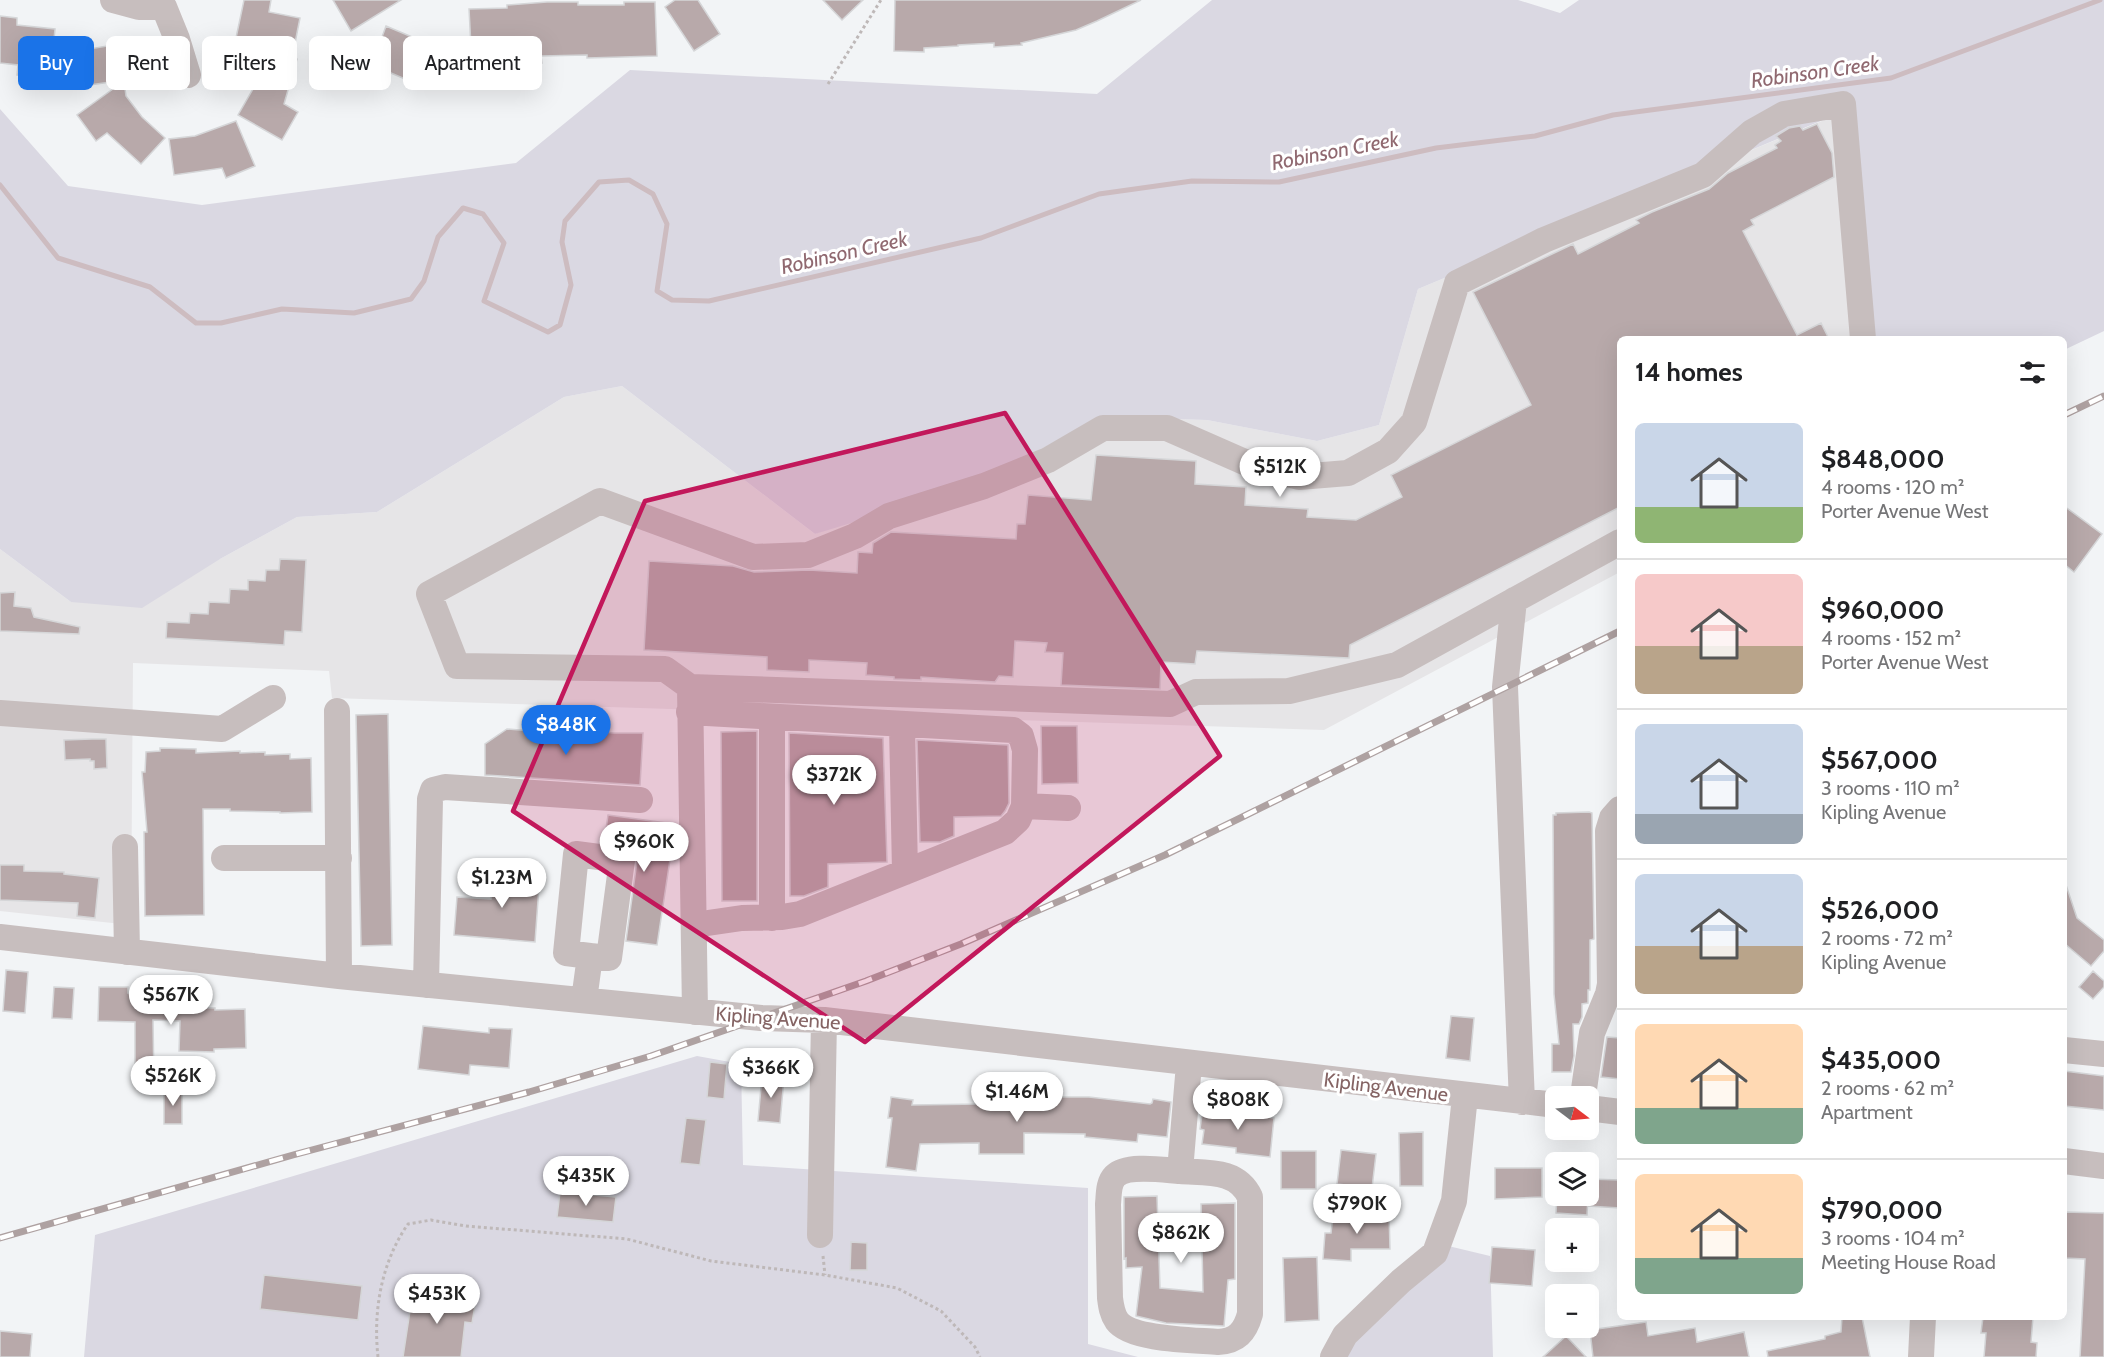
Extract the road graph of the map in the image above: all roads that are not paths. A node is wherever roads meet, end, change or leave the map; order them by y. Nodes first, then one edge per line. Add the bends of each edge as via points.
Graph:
1 (113, 0) edge
2 (166, 4) edge
3 (176, 36) edge
4 (1863, 336) edge
5 (1617, 544) edge
6 (1514, 600) junction
7 (690, 687) junction
8 (273, 698) dead end
9 (338, 711) dead end
10 (0, 712) edge
11 (689, 712) junction
12 (771, 717) junction
13 (902, 724) junction
14 (640, 800) dead end
15 (1024, 807) junction
16 (1068, 808) dead end
17 (1617, 812) edge
18 (125, 847) dead end
19 (224, 858) dead end
20 (339, 858) junction
21 (906, 872) junction
22 (772, 918) junction
23 (694, 925) junction
24 (0, 937) edge
25 (127, 952) junction
26 (590, 956) dead end
27 (339, 976) junction
28 (426, 985) junction
29 (584, 1000) junction
30 (695, 1012) junction
31 (824, 1020) junction
32 (2067, 1050) edge
33 (2104, 1054) edge
34 (1189, 1064) junction
35 (1585, 1086) edge
36 (1465, 1096) junction
37 (1522, 1102) junction
38 (1545, 1104) edge
39 (1599, 1109) edge
40 (1617, 1112) edge
41 (2067, 1161) edge
42 (2104, 1166) edge
43 (1180, 1171) junction
44 (820, 1235) dead end
45 (1923, 1320) edge
46 (1333, 1357) edge
47 (1921, 1357) edge

1 - 2 street via 140,7
2 - 3 street
4 - 7 street via 1843,104 1784,114 1752,132 1703,175 1544,240 1457,283 1414,422 1388,452 1348,473 1299,477 1249,464 1167,428 1103,428 1048,460 984,486 889,516 855,536 808,555 753,557 600,501 429,594 457,666 666,669
5 - 6 street
6 - 7 street via 1397,665 1289,691 1196,692 1170,704
6 - 37 street via 1505,687
7 - 11 street
8 - 10 street via 222,729
9 - 20 street
11 - 12 street
11 - 23 street
12 - 13 street
12 - 22 street
13 - 15 street via 1012,730 1022,736
13 - 21 street
14 - 28 street via 445,787 434,790 430,799
15 - 16 street
15 - 21 street via 1018,820 1005,832
17 - 35 street via 1608,831 1610,987 1592,1033
18 - 25 street
19 - 20 street
20 - 27 street
21 - 22 street via 800,914
22 - 23 street
23 - 30 street
24 - 25 street, Kipling Avenue
25 - 27 street, Kipling Avenue
26 - 29 street
27 - 28 street, Kipling Avenue
28 - 29 street, Kipling Avenue
29 - 30 street, Kipling Avenue
30 - 31 street, Kipling Avenue
31 - 34 street, Kipling Avenue
31 - 44 street
32 - 33 street
34 - 36 street, Kipling Avenue
34 - 43 street
36 - 37 street, Kipling Avenue
36 - 46 street via 1454,1202 1435,1253 1345,1335
37 - 38 street, Kipling Avenue
39 - 40 street
41 - 42 street
43 - 43 street via 1236,1179 1245,1185 1250,1197 1250,1314 1240,1335 1230,1341 1143,1334 1118,1323 1112,1313 1108,1204 1115,1176 1126,1170
45 - 47 street

